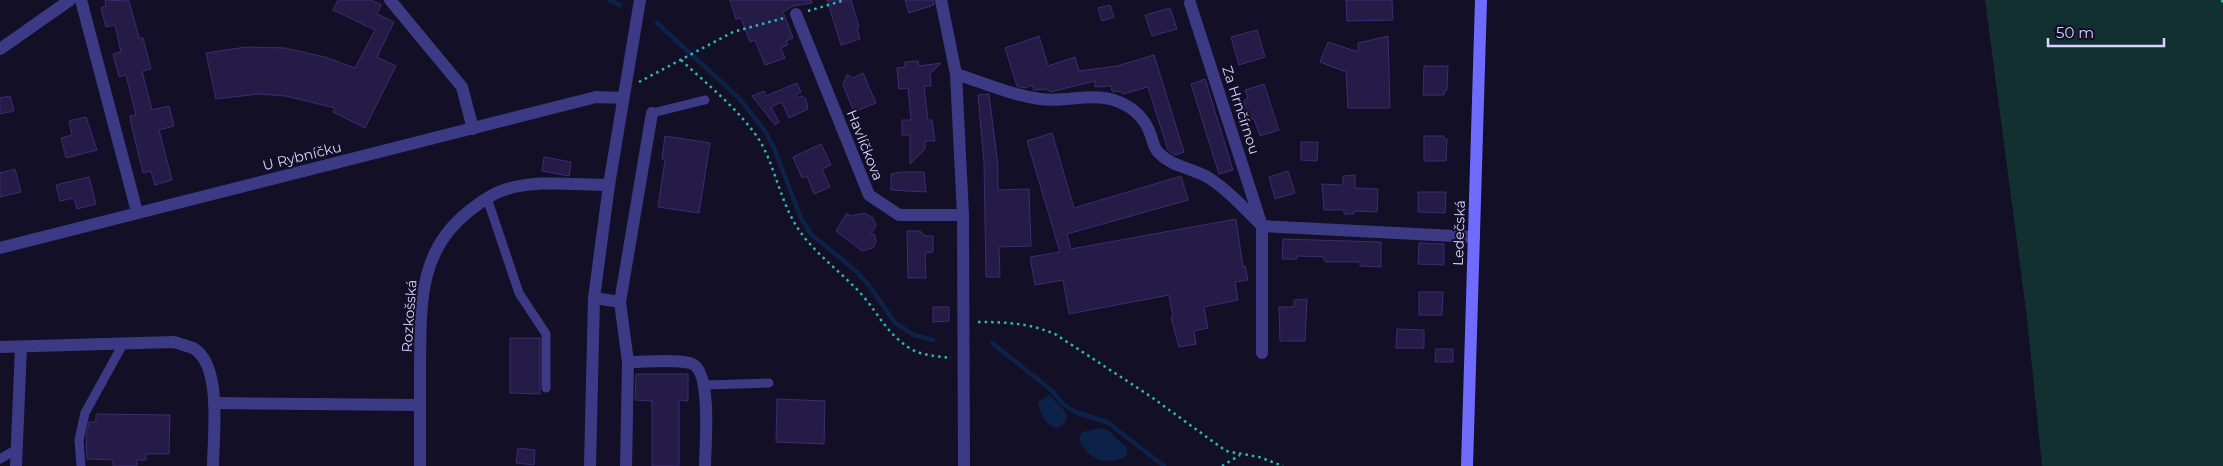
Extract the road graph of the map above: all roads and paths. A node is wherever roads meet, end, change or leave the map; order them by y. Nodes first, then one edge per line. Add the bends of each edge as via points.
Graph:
1 (70, 0) edge
2 (80, 0) edge
3 (390, 0) edge
4 (640, 0) edge
5 (845, 0) edge
6 (942, 0) edge
7 (1481, 0) edge
8 (2222, 0) edge
9 (1190, 3) dead end
10 (2223, 4) edge
11 (796, 14) junction
12 (0, 49) edge
13 (681, 60) junction
14 (956, 74) junction
15 (626, 80) junction
16 (624, 98) junction
17 (705, 100) dead end
18 (652, 113) joint
19 (473, 129) junction
20 (609, 185) junction
21 (487, 198) junction
22 (138, 212) junction
23 (963, 215) junction
24 (1262, 226) junction
25 (1474, 237) junction
26 (0, 248) edge
27 (594, 298) junction
28 (620, 302) junction
29 (964, 321) junction
30 (123, 344) junction
31 (0, 347) edge
32 (21, 347) junction
33 (1262, 353) dead end
34 (965, 360) junction
35 (628, 362) junction
36 (769, 382) dead end
37 (705, 385) junction
38 (546, 388) dead end
39 (214, 403) junction
40 (420, 405) junction
41 (17, 449) junction
42 (1241, 454) junction
43 (0, 459) edge
44 (16, 466) edge
45 (81, 466) edge
46 (213, 466) edge
47 (420, 466) edge
48 (590, 466) edge
49 (626, 466) edge
50 (704, 466) edge
51 (964, 466) edge
52 (1222, 466) edge
53 (1283, 466) edge
54 (1467, 466) edge

1 - 12 street
2 - 22 street
3 - 19 street via 462,87
4 - 15 street
5 - 11 path
6 - 14 street
7 - 25 main road, Ledečská
8 - 10 path
9 - 24 street, Za Hrnčírnou
11 - 13 path via 732,32
11 - 23 street, Havlíčkova via 869,196 899,215
13 - 15 path via 641,82
13 - 34 path via 732,107 759,140 784,202 804,238 864,298 888,331 913,350 926,355
14 - 23 street
14 - 24 street via 1042,100 1098,97 1118,101 1137,112 1149,128 1156,151 1167,162 1187,167 1208,178
15 - 16 street
16 - 19 street, U Rybníčku via 596,97
16 - 20 street
17 - 18 lane
18 - 28 street
19 - 22 street, U Rybníčku
20 - 21 street, Rozkošská via 539,185 504,190
20 - 27 street
21 - 38 lane via 515,285 546,334
21 - 40 street, Rozkošská via 458,220 440,240 430,263 421,312
22 - 26 street, U Rybníčku
23 - 29 street
24 - 25 street
24 - 33 street, Za Hrnčírnou
25 - 54 main road, Ledečská
27 - 28 street
27 - 48 street
28 - 35 street
29 - 34 street
29 - 42 path via 1014,322 1055,334 1226,451
30 - 32 street
30 - 39 street via 174,342 194,349 206,364 214,387
30 - 45 lane via 85,413 79,440
31 - 32 street
32 - 41 street
34 - 51 street
35 - 37 street via 690,363 698,370
35 - 49 street
36 - 37 lane
37 - 50 street
39 - 40 street
39 - 46 street
40 - 47 street, Rozkošská
41 - 43 lane
41 - 44 street
42 - 52 path
42 - 53 path

